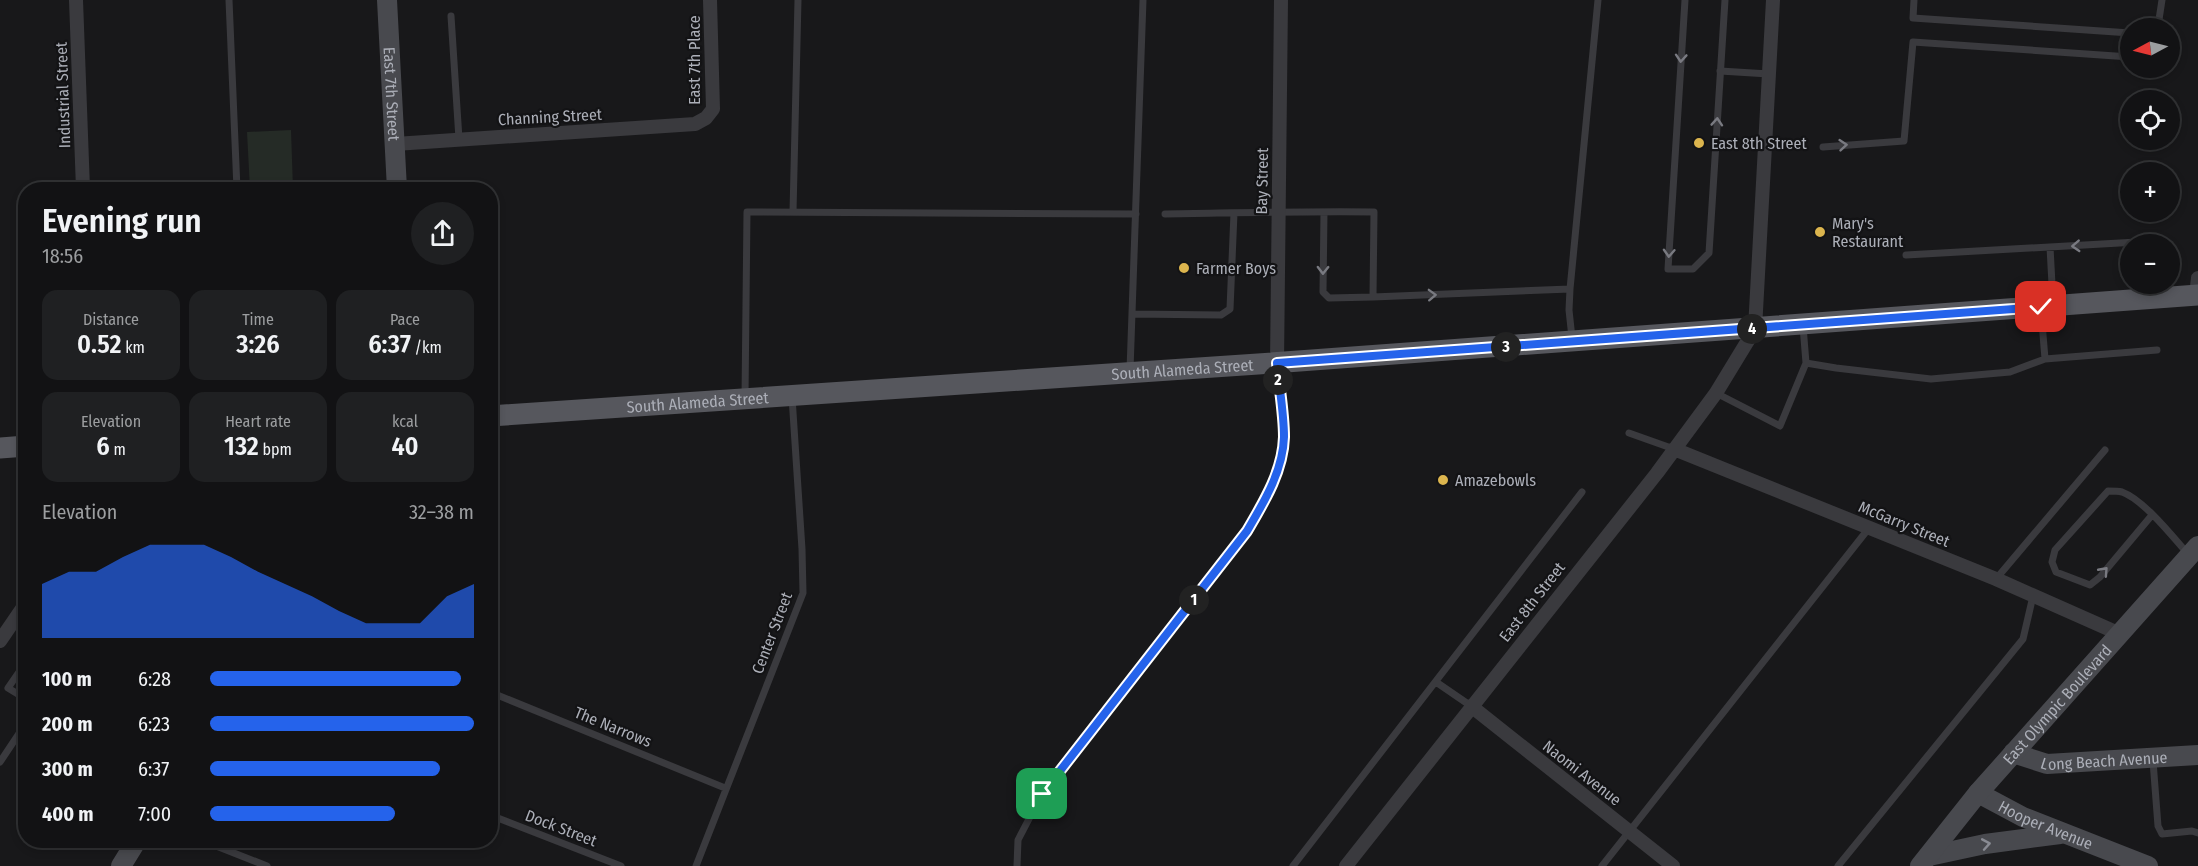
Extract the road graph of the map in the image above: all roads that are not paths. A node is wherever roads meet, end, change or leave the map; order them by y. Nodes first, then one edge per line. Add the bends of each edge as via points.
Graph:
1 (76, 0) edge
2 (229, 0) edge
3 (387, 0) edge
4 (710, 0) edge
5 (798, 0) edge
6 (1143, 0) edge
7 (1281, 0) edge
8 (1598, 0) edge
9 (1684, 0) edge
10 (1725, 0) edge
11 (1773, 0) edge
12 (1914, 0) edge
13 (2162, 0) edge
14 (450, 16) dead end
15 (2159, 18) edge
16 (2120, 32) edge
17 (2120, 56) edge
18 (1720, 71) junction
19 (1769, 74) junction
20 (706, 118) joint
21 (459, 139) junction
22 (395, 144) junction
23 (1823, 147) dead end
24 (83, 182) edge
25 (237, 182) edge
26 (397, 182) edge
27 (1279, 211) junction
28 (794, 212) junction
29 (1324, 212) junction
30 (1234, 213) junction
31 (1136, 214) junction
32 (1165, 214) dead end
33 (2120, 243) edge
34 (2050, 247) junction
35 (1906, 255) dead end
36 (1570, 289) junction
37 (2197, 289) edge
38 (1373, 297) junction
39 (2047, 306) junction
40 (1132, 314) junction
41 (1803, 325) junction
42 (1755, 328) junction
43 (1573, 342) junction
44 (2157, 350) dead end
45 (2044, 359) junction
46 (1277, 363) junction
47 (1806, 363) junction
48 (1130, 373) junction
49 (1716, 393) junction
50 (792, 395) junction
51 (745, 399) junction
52 (498, 415) edge
53 (1629, 433) dead end
54 (18, 447) edge
55 (0, 448) edge
56 (1674, 449) junction
57 (2105, 450) dead end
58 (1582, 492) dead end
59 (2152, 515) junction
60 (1869, 528) junction
61 (2194, 551) edge
62 (1996, 579) junction
63 (2033, 596) junction
64 (18, 615) edge
65 (2120, 634) junction
66 (0, 641) edge
67 (18, 674) edge
68 (1436, 682) junction
69 (18, 694) edge
70 (498, 695) edge
71 (1471, 706) junction
72 (18, 735) edge
73 (2013, 753) junction
74 (2198, 755) edge
75 (2153, 758) junction
76 (0, 762) edge
77 (725, 788) junction
78 (1978, 793) junction
79 (498, 818) edge
80 (1630, 832) junction
81 (2198, 833) edge
82 (2066, 834) junction
83 (132, 848) edge
84 (221, 848) edge
85 (1924, 861) edge
86 (120, 866) edge
87 (267, 866) edge
88 (621, 866) edge
89 (696, 866) edge
90 (1017, 866) edge
91 (1293, 866) edge
92 (1346, 866) edge
93 (1602, 866) edge
94 (1673, 866) edge
95 (1838, 866) edge
96 (2148, 866) edge

1 - 24 street, Industrial Street
2 - 25 lane
3 - 22 main road, East 7th Street
4 - 20 street, East 7th Place via 713,94 712,109
5 - 28 lane
6 - 31 lane
7 - 27 street, Bay Street
8 - 36 lane
9 -> 18 lane via 1668,269 1693,269 1708,253
10 - 18 lane
11 - 19 street, East 8th Street
12 - 16 lane via 1913,18
13 - 15 lane
14 - 21 lane
23 -> 17 lane via 1904,141 1913,42
18 - 19 lane
19 - 42 street, East 8th Street
20 - 21 street, Channing Street via 685,126
21 - 22 street, Channing Street
22 - 26 main road, East 7th Street
27 - 29 lane
27 - 30 lane
27 - 46 street, Bay Street
28 - 31 lane
28 - 51 lane via 747,212
29 -> 38 lane via 1323,292 1329,298
29 - 38 lane via 1374,212
30 - 32 lane
30 - 40 lane via 1230,309 1221,315
31 - 40 lane
33 -> 34 lane
34 - 35 lane
34 - 39 lane
38 -> 36 lane
36 - 43 lane
37 - 39 main road, South Alameda Street
39 - 41 main road, South Alameda Street
39 - 45 lane
40 - 48 lane
41 - 42 main road, South Alameda Street
41 - 47 lane
42 - 43 main road, South Alameda Street
42 - 49 street, East 8th Street
43 - 46 main road, South Alameda Street
44 - 45 lane
45 - 47 lane via 2010,372 1931,379
46 - 48 main road, South Alameda Street
46 - 90 lane via 1284,437 1279,466 1261,508 1042,794 1018,840
47 - 49 lane via 1780,426
48 - 50 main road, South Alameda Street
49 - 56 street, East 8th Street
50 - 51 main road, South Alameda Street
50 - 77 lane, Center Street via 802,593
51 - 52 main road, South Alameda Street
53 - 56 lane
54 - 55 main road
56 - 60 street, McGarry Street
56 - 71 street, East 8th Street
57 - 62 lane
58 - 68 lane
59 -> 59 lane via 2121,492 2108,491 2055,550 2052,562 2056,572 2090,585
59 - 61 lane
60 - 62 street, McGarry Street
60 - 80 lane
61 - 65 main road, East Olympic Boulevard
62 - 63 street, McGarry Street
63 - 65 street, McGarry Street
63 - 95 lane via 2023,639
64 - 66 street
65 - 73 main road, East Olympic Boulevard
67 - 69 lane via 8,688
68 - 71 lane
68 - 91 lane
70 - 77 lane, The Narrows
71 - 80 street, Naomi Avenue
71 - 92 street, East 8th Street
72 - 76 lane
73 - 75 main road, Long Beach Avenue via 2047,764
73 - 78 main road, East Olympic Boulevard
74 - 75 main road, Long Beach Avenue
75 - 81 lane via 2158,826 2162,834
77 - 89 lane, Center Street
78 - 82 main road, Hooper Avenue via 2022,817
78 - 85 main road, East Olympic Boulevard
79 - 88 lane, Dock Street
80 - 93 lane
80 - 94 street, Naomi Avenue
85 -> 82 main road via 1985,844
82 - 96 main road, Hooper Avenue via 2120,859
83 - 86 main road
84 - 87 lane

